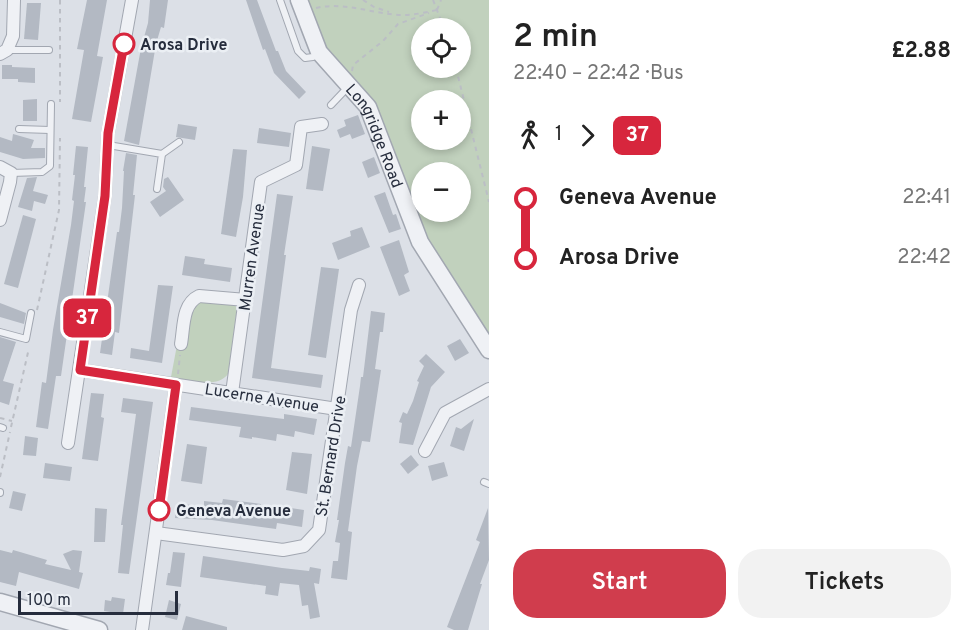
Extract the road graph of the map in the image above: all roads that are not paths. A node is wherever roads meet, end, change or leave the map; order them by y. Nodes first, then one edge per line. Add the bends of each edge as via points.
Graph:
1 (15, 0) edge
2 (132, 0) edge
3 (280, 0) edge
4 (301, 5) edge
5 (49, 50) dead end
6 (3, 52) edge
7 (319, 52) junction
8 (351, 79) junction
9 (51, 104) dead end
10 (331, 105) dead end
11 (322, 124) dead end
12 (19, 129) dead end
13 (50, 130) junction
14 (179, 142) dead end
15 (107, 144) junction
16 (162, 154) junction
17 (5, 170) edge
18 (157, 189) dead end
19 (0, 220) edge
20 (359, 285) dead end
21 (246, 300) junction
22 (34, 314) road end
23 (0, 332) edge
24 (181, 344) road end
25 (489, 350) edge
26 (80, 370) junction
27 (176, 385) junction
28 (489, 389) edge
29 (232, 393) junction
30 (337, 409) junction
31 (68, 443) dead end
32 (425, 451) dead end
33 (156, 533) junction
34 (0, 602) edge
35 (99, 630) edge
36 (142, 630) edge

1 - 6 street via 13,36
2 - 15 street
3 - 7 lane via 298,51 305,58
4 - 7 street, Longridge Road
5 - 6 lane
7 - 8 street, Longridge Road
8 - 10 lane
8 - 25 street, Longridge Road via 368,107 420,242
9 - 13 lane
11 - 21 street, Murren Avenue via 302,127 296,165 261,182
12 - 13 lane
13 - 17 lane via 49,168 42,172
14 - 16 lane
15 - 16 lane
15 - 26 street via 105,196
16 - 18 lane
17 - 19 street via 10,182
20 - 30 street, St. Bernard Drive via 351,310
21 - 24 street via 199,296 192,299
21 - 29 street, Murren Avenue
22 - 23 lane via 27,340
26 - 27 street, Lucerne Avenue
26 - 31 street
27 - 29 street, Lucerne Avenue
27 - 33 street
28 - 32 street via 445,412
29 - 30 street, Lucerne Avenue
30 - 33 street, St. Bernard Drive via 318,530 304,546 283,550
33 - 36 street
34 - 35 street

